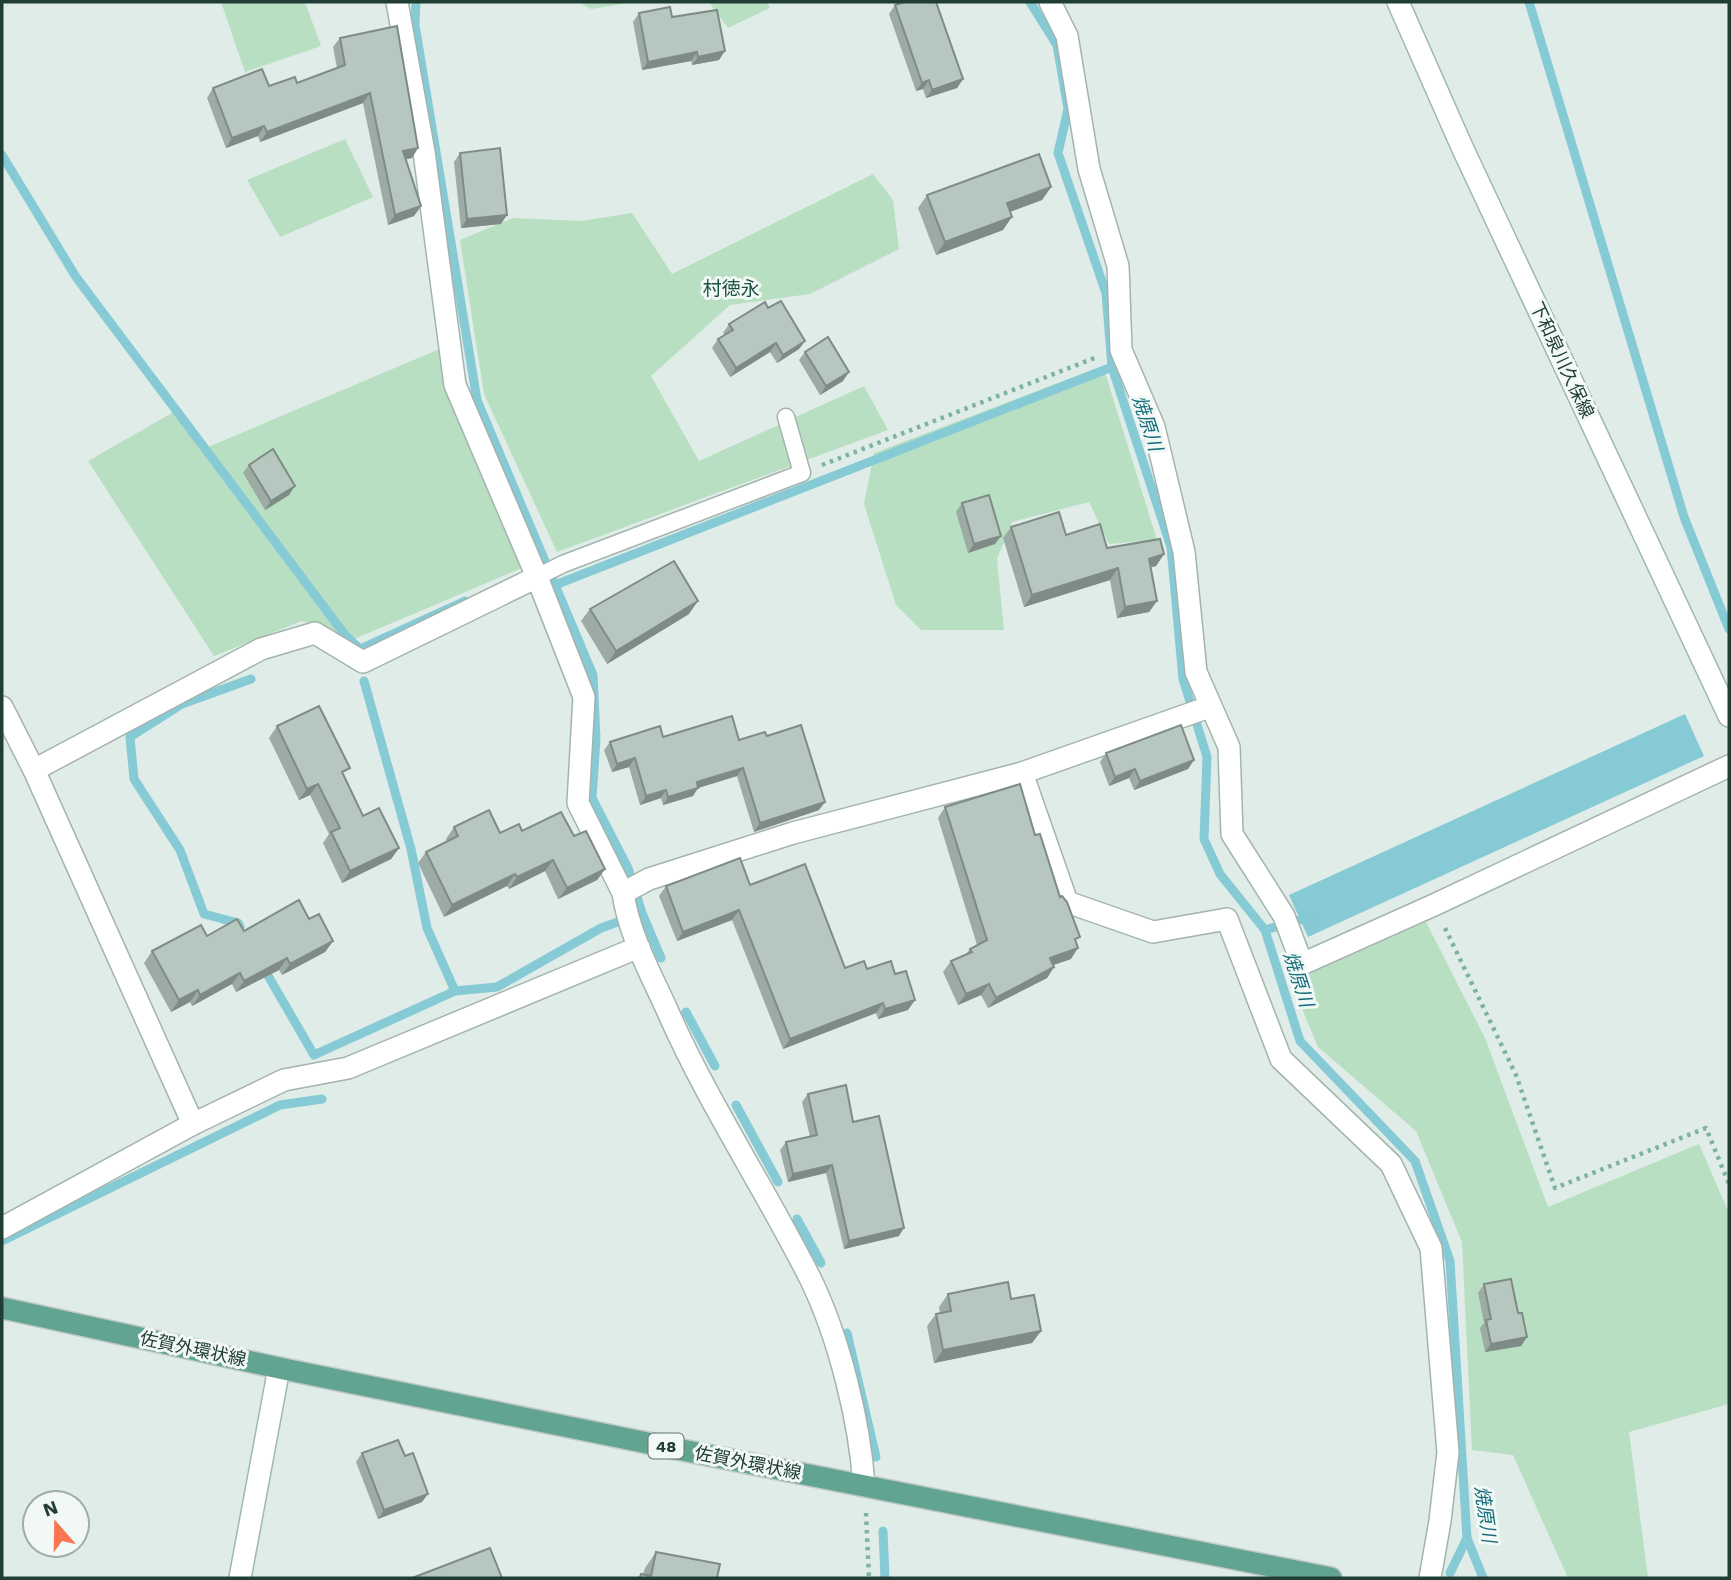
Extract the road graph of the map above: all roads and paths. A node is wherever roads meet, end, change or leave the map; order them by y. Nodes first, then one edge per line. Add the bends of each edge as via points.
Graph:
1 (397, 2) edge
2 (1050, 2) edge
3 (1398, 2) edge
4 (1096, 358) dead end
5 (786, 417) dead end
6 (802, 473) junction
7 (537, 577) junction
8 (2, 707) edge
9 (1209, 707) junction
10 (1729, 716) edge
11 (1729, 766) edge
12 (34, 770) junction
13 (1022, 773) junction
14 (624, 901) junction
15 (1434, 905) junction
16 (637, 940) junction
17 (193, 1124) junction
18 (1729, 1184) edge
19 (2, 1228) edge
20 (2, 1308) edge
21 (279, 1367) junction
22 (864, 1486) junction
23 (240, 1578) edge
24 (869, 1578) edge
25 (1331, 1578) edge
26 (1430, 1578) edge

1 - 7 street via 424,152 455,385
2 - 9 street via 1067,36 1089,169 1118,266 1121,350 1154,427 1184,552 1196,672
3 - 10 street, 下和泉川久保線
4 - 6 path
5 - 6 lane
6 - 7 lane
7 - 12 street via 363,662 315,633 261,649
7 - 14 street via 584,697 578,803
8 - 12 street
9 - 13 street
9 - 15 street via 1229,747 1232,834 1284,916 1302,964
11 - 15 street
12 - 17 street
13 - 14 street via 793,833 649,878
13 - 26 street via 1067,902 1153,932 1227,919 1281,1059 1391,1164 1431,1248 1448,1452
14 - 16 street
15 - 18 path via 1516,1075 1555,1188 1706,1128
16 - 17 street via 348,1068 284,1080
16 - 22 street via 681,1041 812,1283 840,1358
17 - 19 street
20 - 21 main road, 佐賀外環状線 / 48
21 - 22 main road, 佐賀外環状線 / 48
21 - 23 street
22 - 24 path
22 - 25 main road, 佐賀外環状線 / 48

